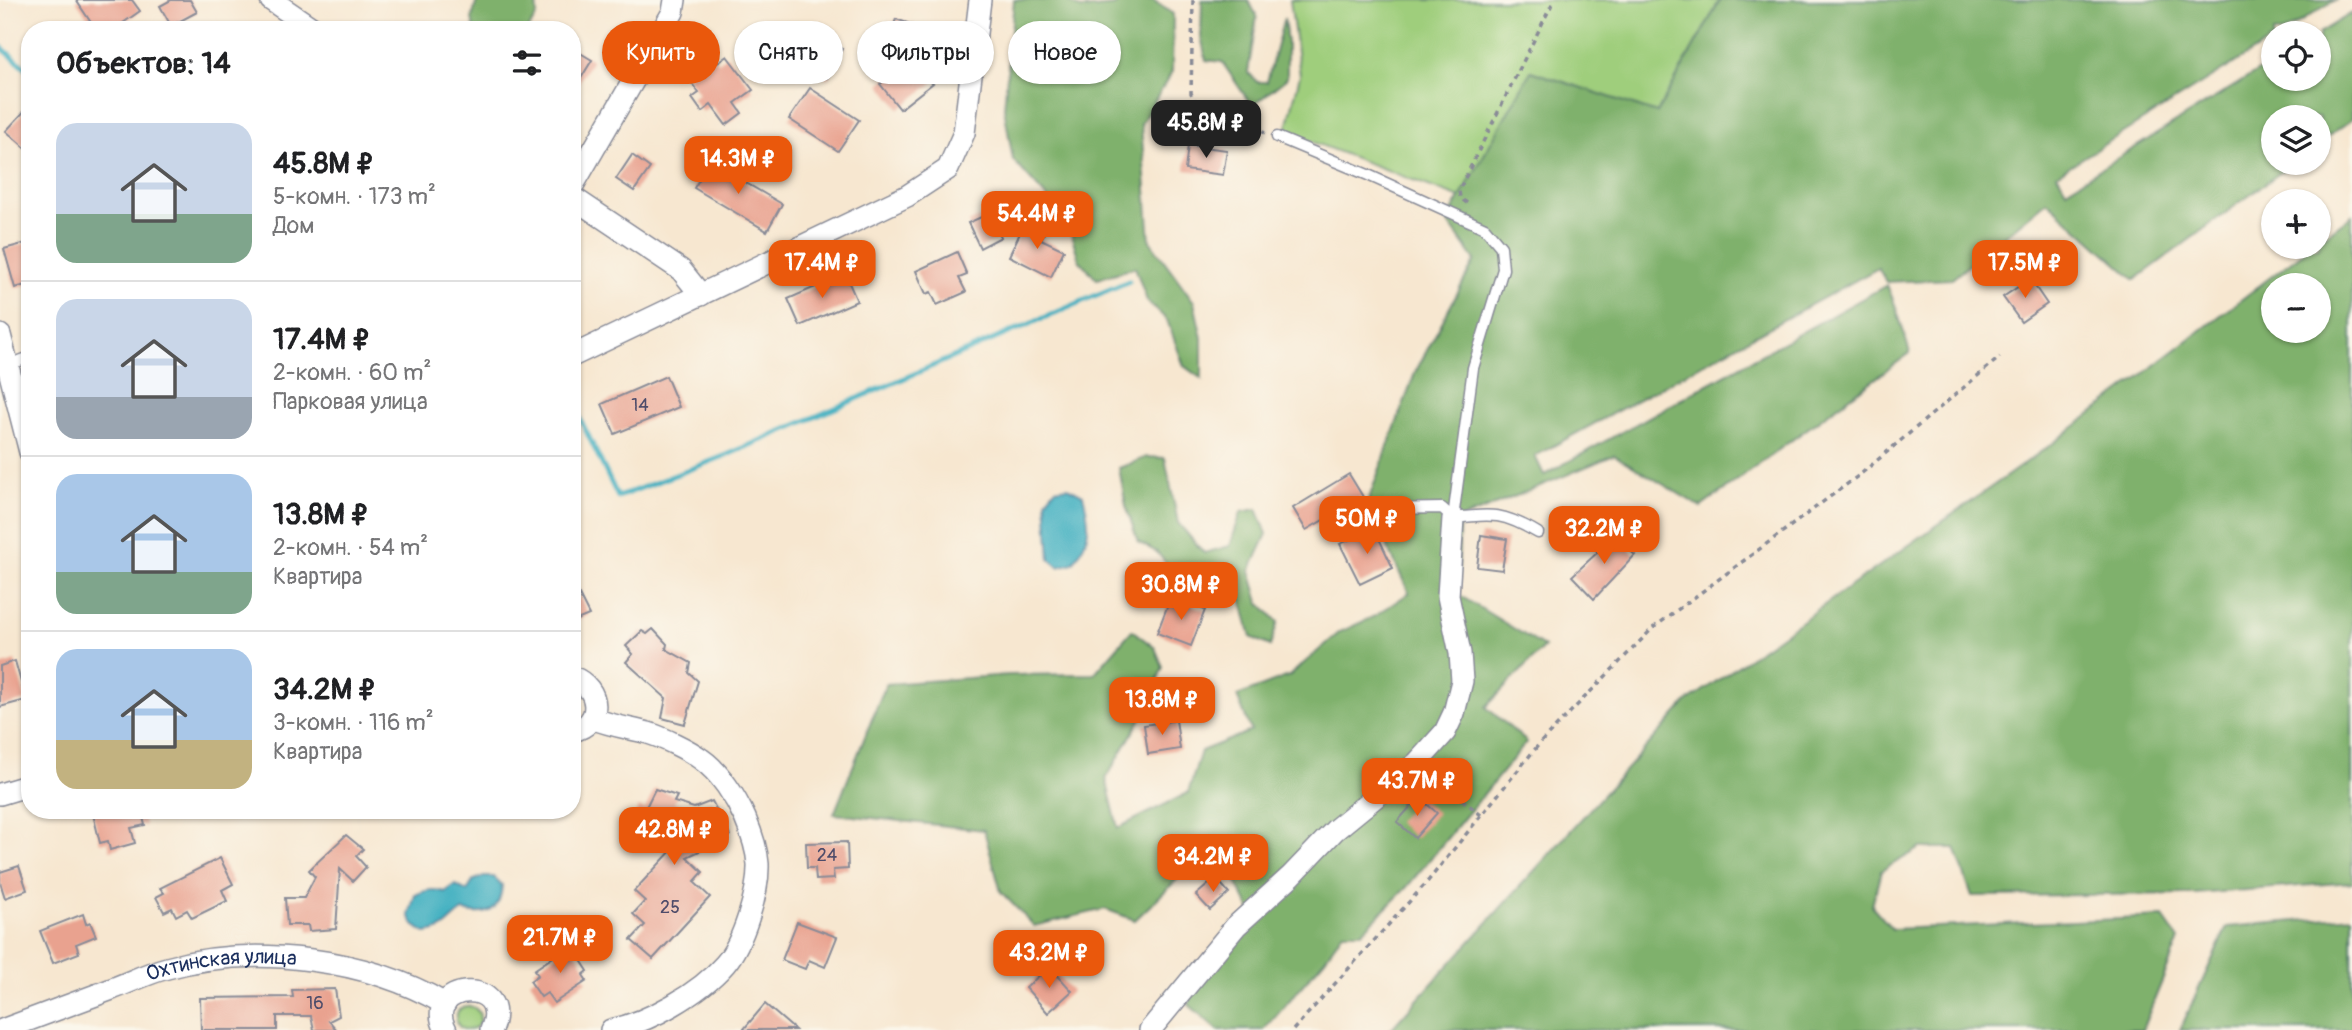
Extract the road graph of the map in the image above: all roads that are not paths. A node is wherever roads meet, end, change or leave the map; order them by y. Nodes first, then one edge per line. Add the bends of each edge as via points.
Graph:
1 (271, 0) edge
2 (675, 0) edge
3 (981, 0) edge
4 (300, 8) edge
5 (1277, 137) road end
6 (581, 171) edge
7 (581, 203) edge
8 (701, 295) junction
9 (0, 335) edge
10 (581, 352) edge
11 (21, 360) edge
12 (9, 365) junction
13 (21, 415) edge
14 (1389, 509) dead end
15 (1453, 518) junction
16 (1538, 533) dead end
17 (581, 682) edge
18 (592, 718) junction
19 (581, 727) edge
20 (21, 788) edge
21 (0, 794) edge
22 (445, 1004) junction
23 (497, 1028) edge
24 (2, 1030) edge
25 (446, 1030) edge
26 (611, 1030) edge
27 (1150, 1030) edge

1 - 4 street
2 - 6 street via 673,12
3 - 8 street via 964,133 947,169 907,196
5 - 15 lane via 1485,228 1501,247 1503,269 1473,368
7 - 8 street via 681,270
8 - 10 street
9 - 12 street
11 - 12 lane
12 - 13 street
14 - 15 lane via 1442,508
15 - 16 lane via 1481,514 1511,517
15 - 27 street via 1448,596 1462,681 1445,732 1417,763 1335,830 1236,926
17 - 18 street via 593,692
18 - 19 street
18 - 26 street via 651,734 702,759 739,806 758,864 749,912 726,963 670,1006
20 - 21 street
22 - 23 street via 458,991 485,995 493,1006
22 - 24 street, Охтинская улица via 374,975 327,962 267,956 167,968
22 - 25 street

